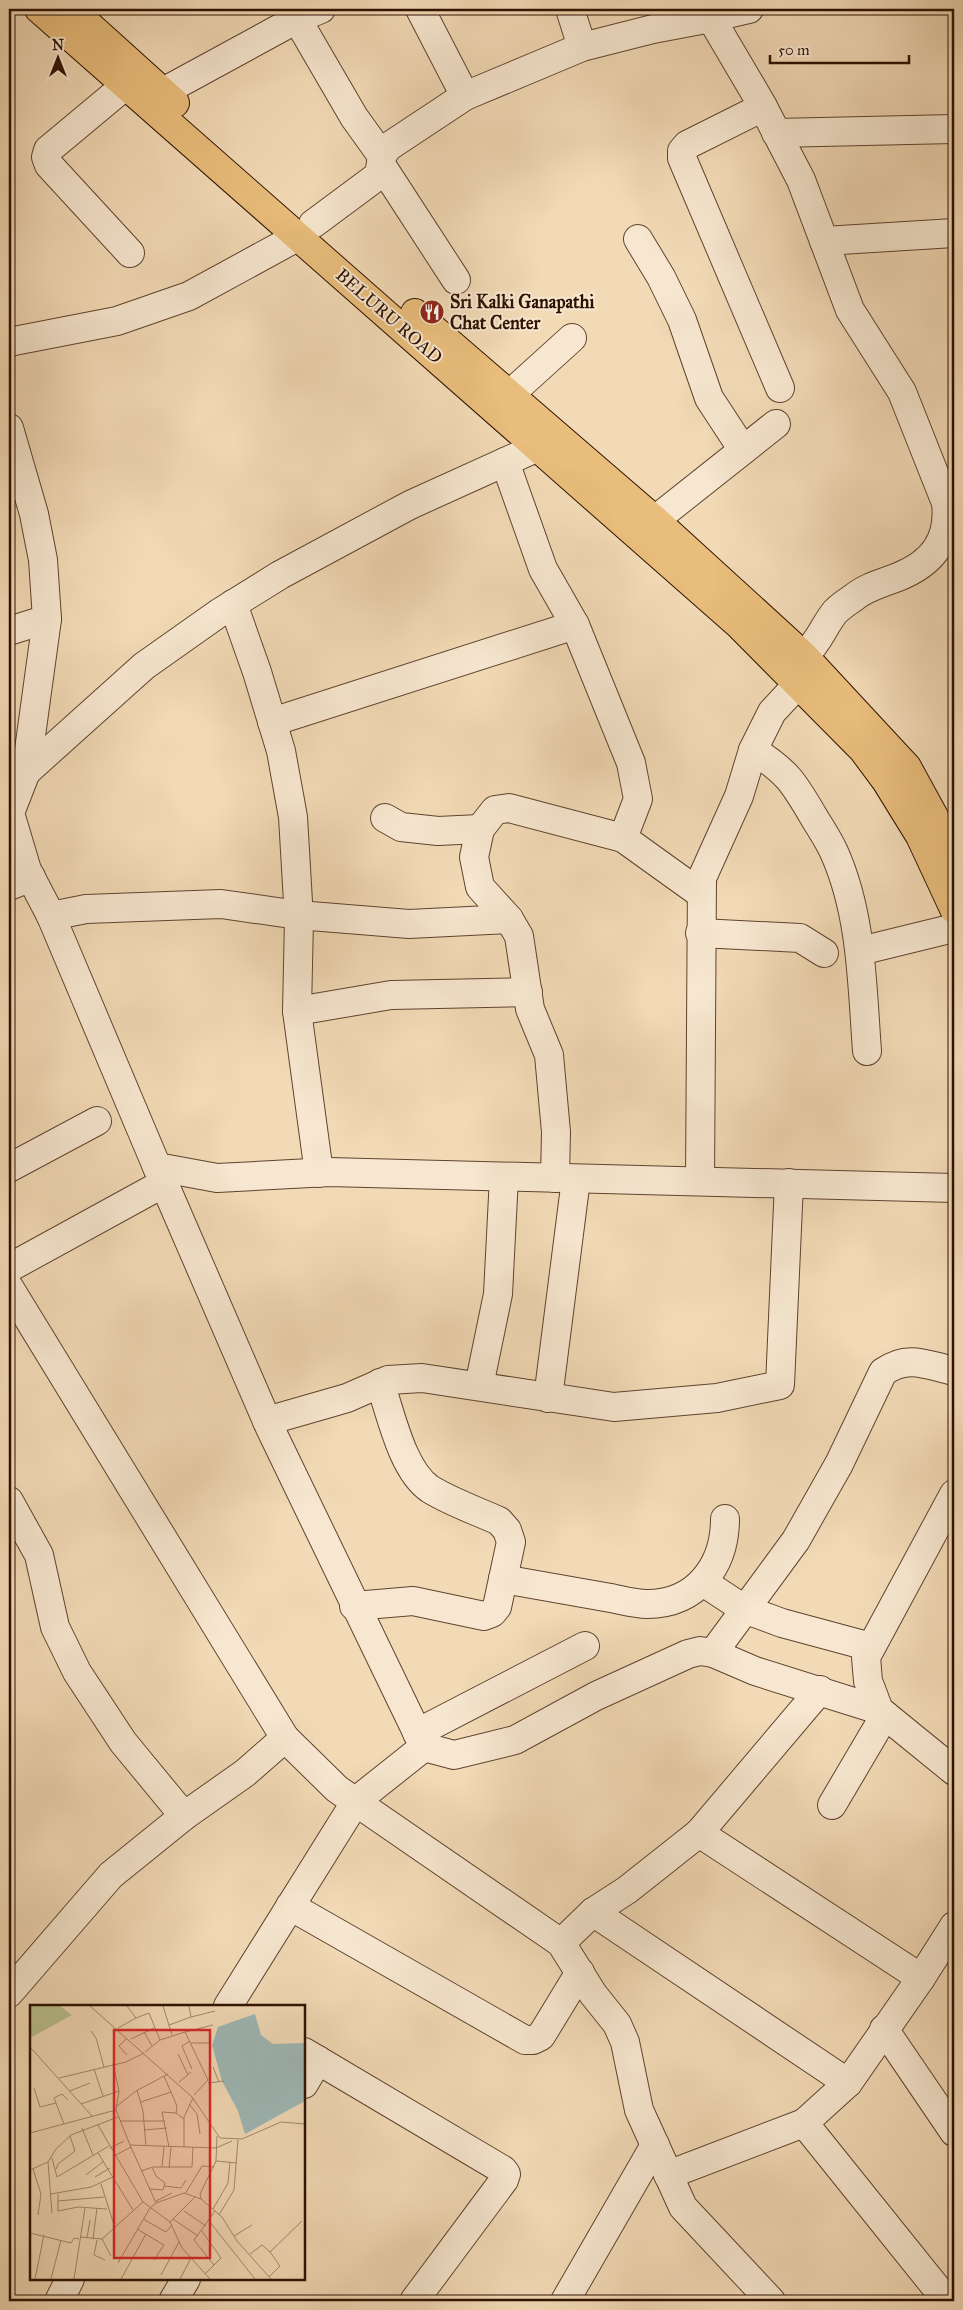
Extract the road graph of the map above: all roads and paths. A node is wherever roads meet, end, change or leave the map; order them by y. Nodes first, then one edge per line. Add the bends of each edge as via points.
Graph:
1 (39, 9) edge
2 (71, 9) edge
3 (420, 9) edge
4 (570, 9) edge
5 (749, 9) edge
6 (309, 14) edge
7 (711, 18) junction
8 (582, 47) junction
9 (126, 85) junction
10 (163, 92) junction
11 (465, 96) junction
12 (763, 107) junction
13 (954, 129) edge
14 (776, 133) junction
15 (382, 161) junction
16 (306, 230) junction
17 (954, 233) edge
18 (638, 239) dead end
19 (824, 241) junction
20 (130, 253) dead end
21 (456, 280) dead end
22 (572, 338) dead end
23 (9, 342) edge
24 (780, 388) dead end
25 (509, 395) junction
26 (776, 424) dead end
27 (9, 428) edge
28 (538, 447) junction
29 (743, 450) junction
30 (504, 462) junction
31 (655, 520) junction
32 (949, 536) edge
33 (233, 604) junction
34 (47, 619) junction
35 (575, 625) junction
36 (9, 631) edge
37 (804, 656) junction
38 (798, 684) junction
39 (272, 722) junction
40 (753, 750) junction
41 (26, 772) junction
42 (10, 813) edge
43 (384, 818) dead end
44 (480, 829) junction
45 (623, 838) junction
46 (954, 853) edge
47 (20, 882) edge
48 (701, 894) junction
49 (954, 909) edge
50 (298, 915) junction
51 (51, 916) junction
52 (509, 919) junction
53 (954, 928) edge
54 (700, 933) junction
55 (860, 951) junction
56 (824, 953) dead end
57 (528, 992) junction
58 (297, 1011) junction
59 (867, 1051) dead end
60 (97, 1120) dead end
61 (9, 1168) edge
62 (319, 1173) junction
63 (161, 1175) junction
64 (504, 1177) junction
65 (566, 1179) junction
66 (700, 1181) junction
67 (789, 1183) junction
68 (954, 1188) edge
69 (9, 1268) edge
70 (9, 1287) edge
71 (954, 1371) edge
72 (380, 1383) junction
73 (479, 1386) junction
74 (548, 1398) junction
75 (267, 1421) junction
76 (954, 1494) edge
77 (9, 1501) edge
78 (726, 1519) dead end
79 (503, 1579) junction
80 (703, 1582) junction
81 (354, 1606) junction
82 (744, 1609) junction
83 (585, 1646) dead end
84 (871, 1647) junction
85 (713, 1653) junction
86 (820, 1690) junction
87 (882, 1713) junction
88 (285, 1738) junction
89 (421, 1740) junction
90 (954, 1771) edge
91 (356, 1801) junction
92 (832, 1805) dead end
93 (184, 1816) junction
94 (699, 1833) junction
95 (290, 1906) junction
96 (592, 1912) junction
97 (954, 1926) edge
98 (562, 1943) junction
99 (580, 1972) junction
100 (921, 1978) junction
101 (9, 1992) edge
102 (229, 2005) edge
103 (884, 2029) junction
104 (311, 2056) edge
105 (305, 2080) edge
106 (848, 2083) junction
107 (804, 2123) junction
108 (954, 2132) edge
109 (655, 2145) junction
110 (668, 2175) junction
111 (70, 2280) edge
112 (185, 2280) edge
113 (59, 2301) edge
114 (173, 2301) edge
115 (414, 2301) edge
116 (565, 2301) edge
117 (772, 2301) edge
118 (947, 2301) edge

1 - 9 highway, BELURU ROAD
2 - 10 highway
3 - 11 street
4 - 8 street
5 - 7 street
6 - 10 street
6 - 15 street via 354,117
7 - 8 street
7 - 12 street
8 - 11 street
9 - 16 highway, BELURU ROAD
9 - 20 street via 48,150 46,157 49,165
10 - 16 highway
11 - 15 street via 388,147
12 - 14 street
12 - 24 street via 687,145 682,151 682,158
13 - 14 street
14 - 19 street via 802,180
15 - 16 street via 379,175
15 - 21 street
16 - 23 street via 189,296 117,321
16 - 25 highway
16 - 28 highway, BELURU ROAD
17 - 19 street
18 - 29 street via 682,320 709,398
19 - 32 street via 850,310 902,392 946,503
22 - 25 street
25 - 31 highway
26 - 29 street
27 - 34 street via 34,514 43,560
28 - 30 street
28 - 38 highway, BELURU ROAD via 738,624
29 - 31 street
30 - 33 street via 410,505
30 - 35 street via 543,569
31 - 37 highway
32 - 37 street via 916,569 855,596 835,613 817,645
33 - 39 street
33 - 41 street via 144,666
34 - 36 street
34 - 41 street
35 - 39 street
35 - 45 street via 630,764 638,799
37 - 46 highway via 907,766
38 - 40 street via 772,712
38 - 49 highway, BELURU ROAD via 863,750 886,781 920,836
39 - 50 street via 293,817
40 - 48 street via 739,796 702,878
40 - 55 street via 778,766 794,782 834,851 844,877
41 - 42 street
42 - 47 street via 27,870
43 - 44 street via 401,827 438,831
44 - 45 street via 495,810 509,808
44 - 52 street via 474,857 480,887
45 - 48 street
47 - 51 street
48 - 54 street
50 - 51 street via 221,904 86,909
50 - 52 street via 409,924
50 - 58 street
51 - 63 street
52 - 57 street via 519,936
53 - 55 street
54 - 56 street via 800,938
54 - 66 street
55 - 59 street
57 - 58 street via 391,995
57 - 65 street via 530,1009 549,1055 556,1132
58 - 62 street
60 - 61 street
62 - 63 street via 217,1178
62 - 64 street
63 - 69 street
63 - 75 street
64 - 65 street
64 - 73 street via 498,1294
65 - 66 street
65 - 74 street
66 - 67 street
67 - 68 street
67 - 74 street via 780,1385 717,1398 614,1407
70 - 88 street
71 - 82 street via 906,1361 883,1372 839,1464 796,1540
72 - 73 street via 422,1378
72 - 75 street via 346,1398
72 - 79 street via 405,1457 417,1476 430,1488 499,1521 507,1530 510,1542
73 - 74 street
75 - 81 street
76 - 84 street
77 - 93 street via 39,1554 55,1627 77,1672 122,1742
78 - 80 street via 726,1540 711,1574
79 - 80 street via 647,1604 695,1590
79 - 81 street via 497,1607 484,1616 412,1601
80 - 82 street
81 - 89 street
82 - 84 street via 782,1623
82 - 85 street
83 - 89 street
84 - 87 street via 865,1668
85 - 86 street via 755,1671
85 - 89 street via 700,1651 688,1654 596,1696 515,1740 454,1755
86 - 87 street
86 - 94 street
87 - 90 street
87 - 92 street
88 - 91 street via 337,1789
88 - 93 street via 245,1773
89 - 91 street
91 - 95 street
91 - 98 street
93 - 101 street via 111,1875
94 - 96 street via 628,1890
94 - 100 street
95 - 99 street via 525,2040 541,2036
95 - 102 street
96 - 98 street
96 - 106 street
97 - 100 street
98 - 99 street
99 - 109 street via 617,2024 625,2042 639,2110
100 - 103 street
103 - 106 street
103 - 108 street
104 - 105 street
104 - 115 street via 506,2174
106 - 107 street
107 - 110 street
107 - 118 street
109 - 110 street
109 - 116 street
110 - 117 street via 683,2206
111 - 113 street
112 - 114 street

